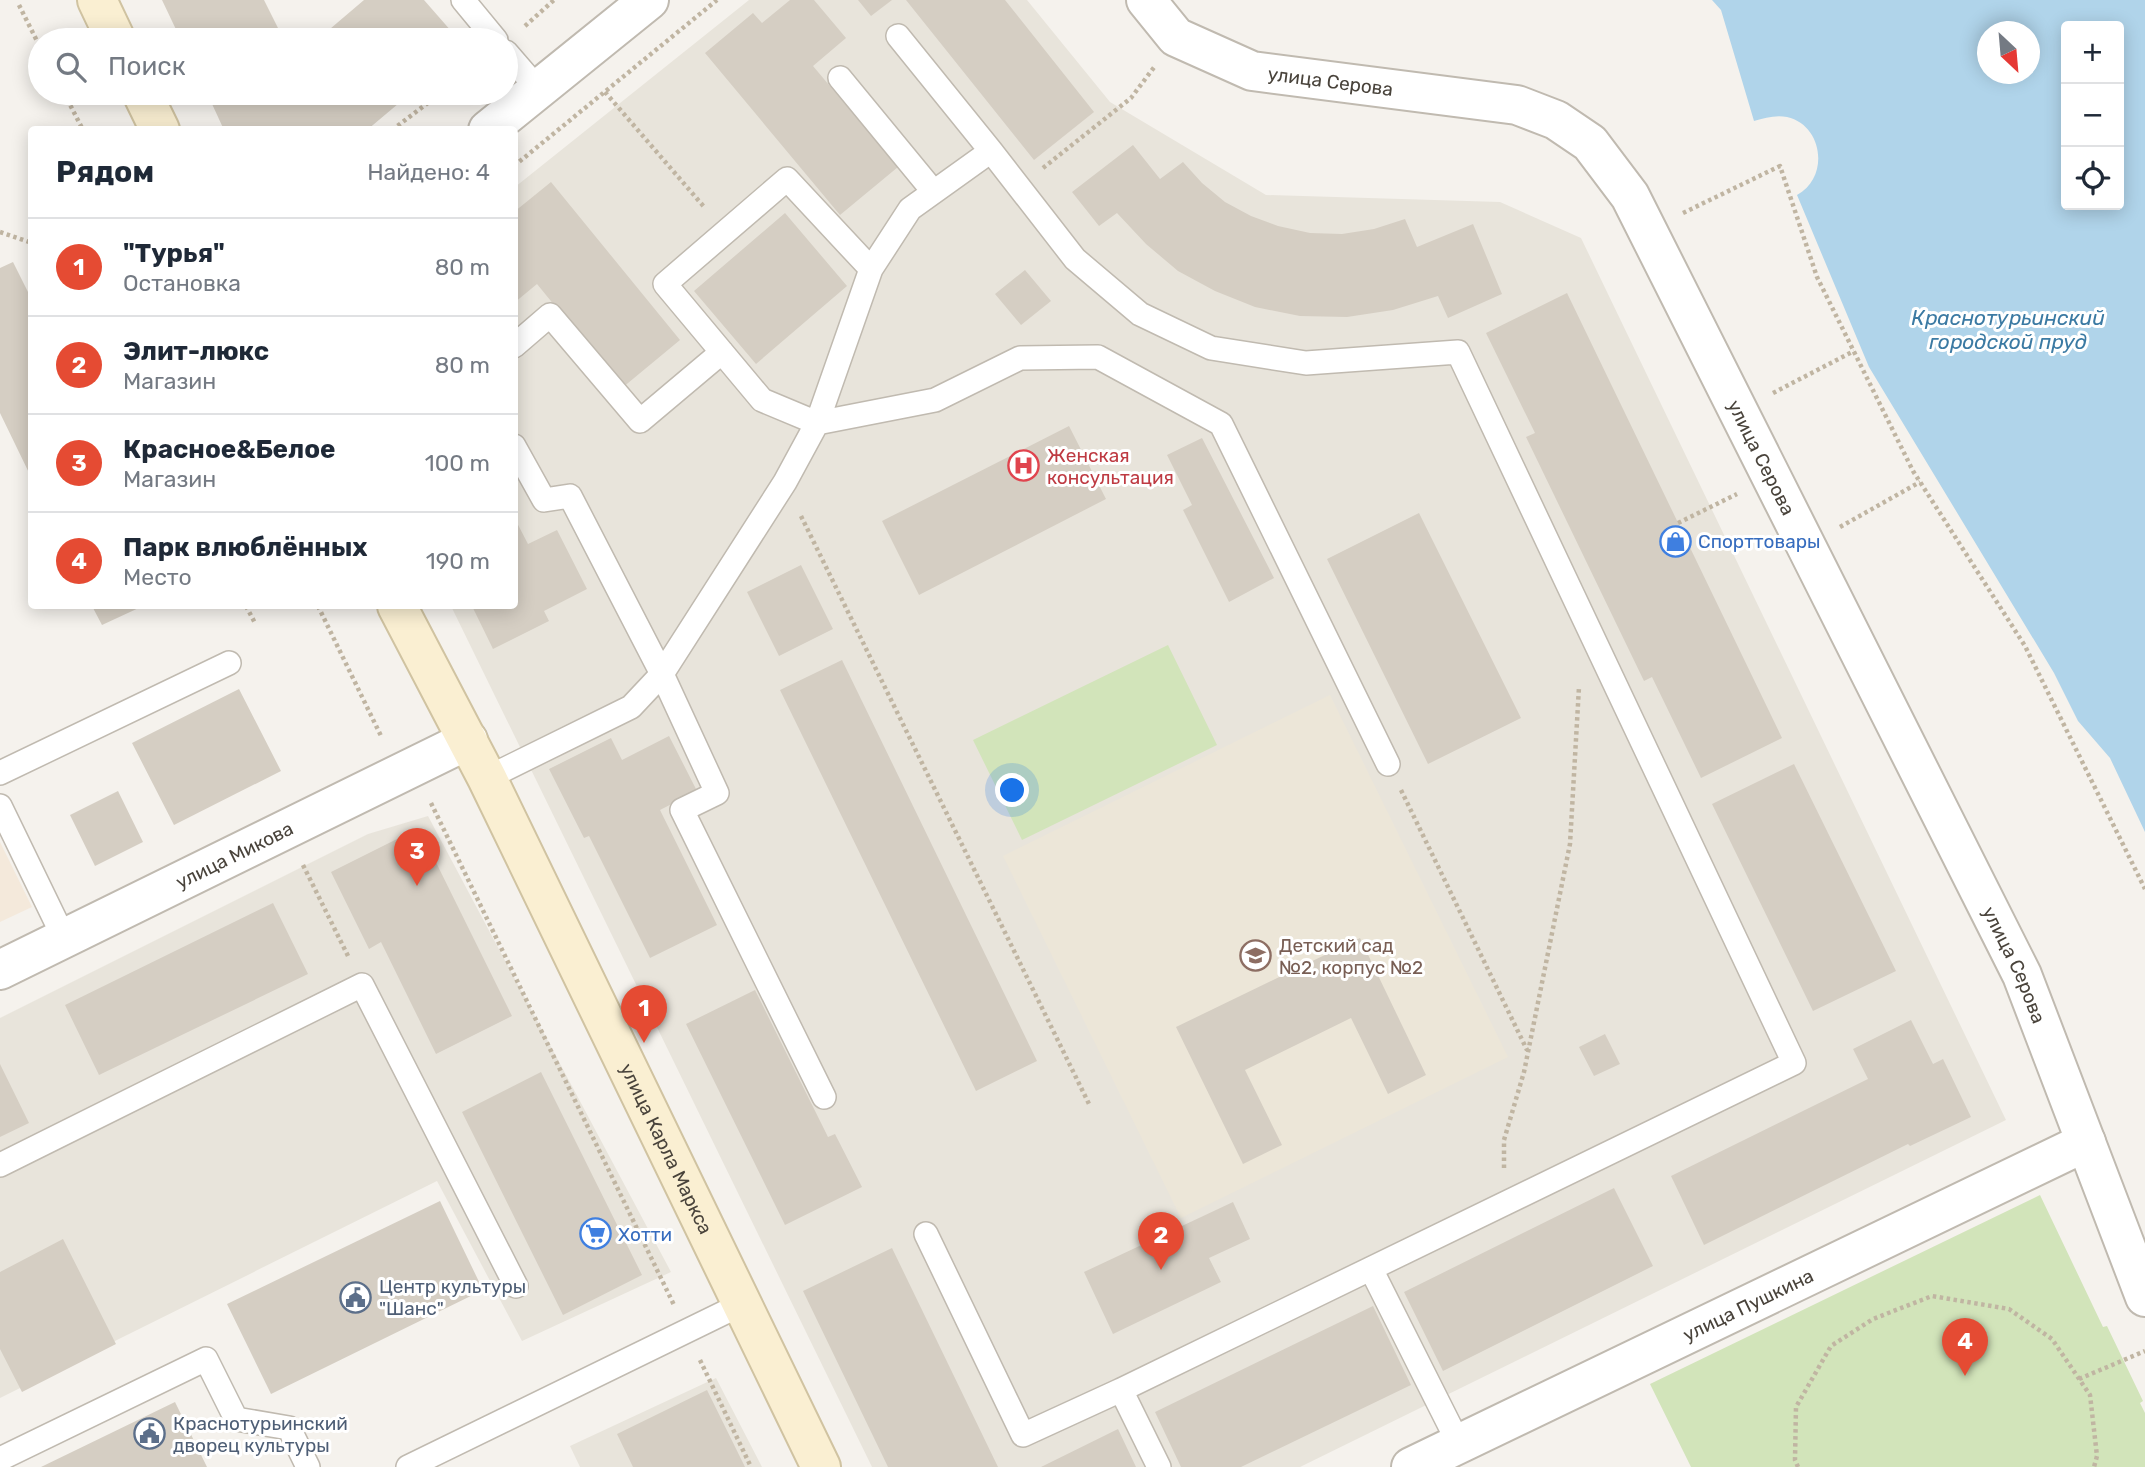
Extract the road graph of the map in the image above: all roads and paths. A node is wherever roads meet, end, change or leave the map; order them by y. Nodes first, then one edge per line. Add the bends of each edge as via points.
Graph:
1 (97, 0) edge
2 (463, 0) edge
3 (554, 0) edge
4 (649, 0) edge
5 (717, 0) edge
6 (1146, 0) edge
7 (19, 5) dead end
8 (30, 28) edge
9 (110, 28) edge
10 (492, 28) edge
11 (518, 32) edge
12 (898, 36) dead end
13 (1176, 37) junction
14 (518, 60) edge
15 (840, 78) dead end
16 (538, 89) junction
17 (605, 92) junction
18 (70, 105) edge
19 (148, 105) edge
20 (424, 105) edge
21 (81, 126) edge
22 (158, 126) edge
23 (397, 126) edge
24 (493, 126) edge
25 (991, 151) junction
26 (518, 163) edge
27 (1019, 186) junction
28 (933, 191) junction
29 (1692, 209) dead end
30 (0, 232) edge
31 (725, 232) junction
32 (28, 242) edge
33 (871, 269) junction
34 (518, 343) edge
35 (1854, 351) junction
36 (722, 352) junction
37 (1787, 387) dead end
38 (817, 423) junction
39 (518, 453) edge
40 (1771, 477) junction
41 (785, 482) junction
42 (1920, 482) junction
43 (1858, 518) dead end
44 (1678, 523) dead end
45 (248, 609) edge
46 (319, 609) edge
47 (399, 609) edge
48 (255, 623) dead end
49 (229, 663) dead end
50 (662, 674) junction
51 (1579, 683) dead end
52 (468, 740) junction
53 (1388, 764) joint
54 (0, 773) edge
55 (400, 774) junction
56 (487, 778) junction
57 (0, 806) edge
58 (286, 830) junction
59 (2145, 889) edge
60 (64, 938) junction
61 (0, 970) edge
62 (362, 985) junction
63 (1527, 1050) junction
64 (824, 1097) dead end
65 (1090, 1106) dead end
66 (2086, 1142) junction
67 (0, 1165) edge
68 (1503, 1204) junction
69 (926, 1234) dead end
70 (1371, 1269) junction
71 (516, 1286) dead end
72 (2145, 1297) edge
73 (742, 1304) junction
74 (686, 1331) junction
75 (2145, 1351) edge
76 (2079, 1379) junction
77 (1121, 1390) junction
78 (1459, 1444) junction
79 (0, 1459) edge
80 (308, 1467) edge
81 (408, 1467) edge
82 (751, 1467) edge
83 (821, 1467) edge
84 (1159, 1467) edge
85 (1411, 1467) edge
86 (1798, 1467) edge
87 (2094, 1467) edge

1 - 9 main road
2 - 10 lane
3 - 11 path
4 - 16 street
5 - 17 path
6 - 13 street, улица Серова
7 - 8 path
12 - 25 lane
13 - 27 path via 1131,98
13 - 40 street, улица Серова via 1252,71 1517,105 1556,120 1590,143 1630,196
14 - 16 lane
15 - 28 lane
16 - 24 street
17 - 26 path
17 - 31 path
18 - 21 path
19 - 22 main road
20 - 23 path
25 - 27 lane
25 - 28 lane
27 - 68 lane via 1074,259 1140,314 1211,348 1306,363 1458,352 1464,364 1794,1063
28 - 33 lane via 910,209
29 - 35 path via 1780,166 1817,277
30 - 32 path
31 - 33 lane via 787,178
31 - 36 lane via 665,284
33 - 38 lane
34 - 36 lane via 550,315 640,421
35 - 37 path
35 - 42 path
36 - 38 lane via 762,400
38 - 41 lane
38 - 53 lane via 935,400 1020,358 1098,358 1221,424
39 - 50 lane via 544,500 570,496
40 - 44 path
40 - 66 street, улица Серова via 2022,975
41 - 50 lane
41 - 65 path
42 - 43 path
42 - 59 path via 2025,646
45 - 48 path
46 - 55 path
47 - 52 main road, улица Карла Маркса
49 - 54 lane
50 - 56 lane via 631,707
50 - 64 lane via 717,793 682,810
51 - 63 path via 1570,844
52 - 55 street, улица Микова
52 - 56 main road, улица Карла Маркса
53 - 63 path
55 - 58 street, улица Микова
55 - 74 path via 431,802 441,821
56 - 73 main road, улица Карла Маркса
57 - 60 lane
58 - 60 street, улица Микова
58 - 62 path
60 - 61 street, улица Микова
62 - 67 lane
62 - 71 lane
63 - 68 path via 1504,1140
66 - 72 street, улица Серова
66 - 78 street, улица Пушкина
68 - 70 lane
69 - 77 lane via 1023,1435
70 - 77 lane
70 - 78 lane
73 - 74 lane
73 - 83 main road, улица Карла Маркса
74 - 81 lane
74 - 82 path
75 - 76 path
76 - 86 path via 2052,1339 2009,1309 1932,1296 1873,1319 1830,1346 1797,1407
76 - 87 path via 2090,1395 2097,1456
77 - 84 lane
78 - 85 street, улица Пушкина
79 - 80 lane via 205,1359 236,1419 289,1428

